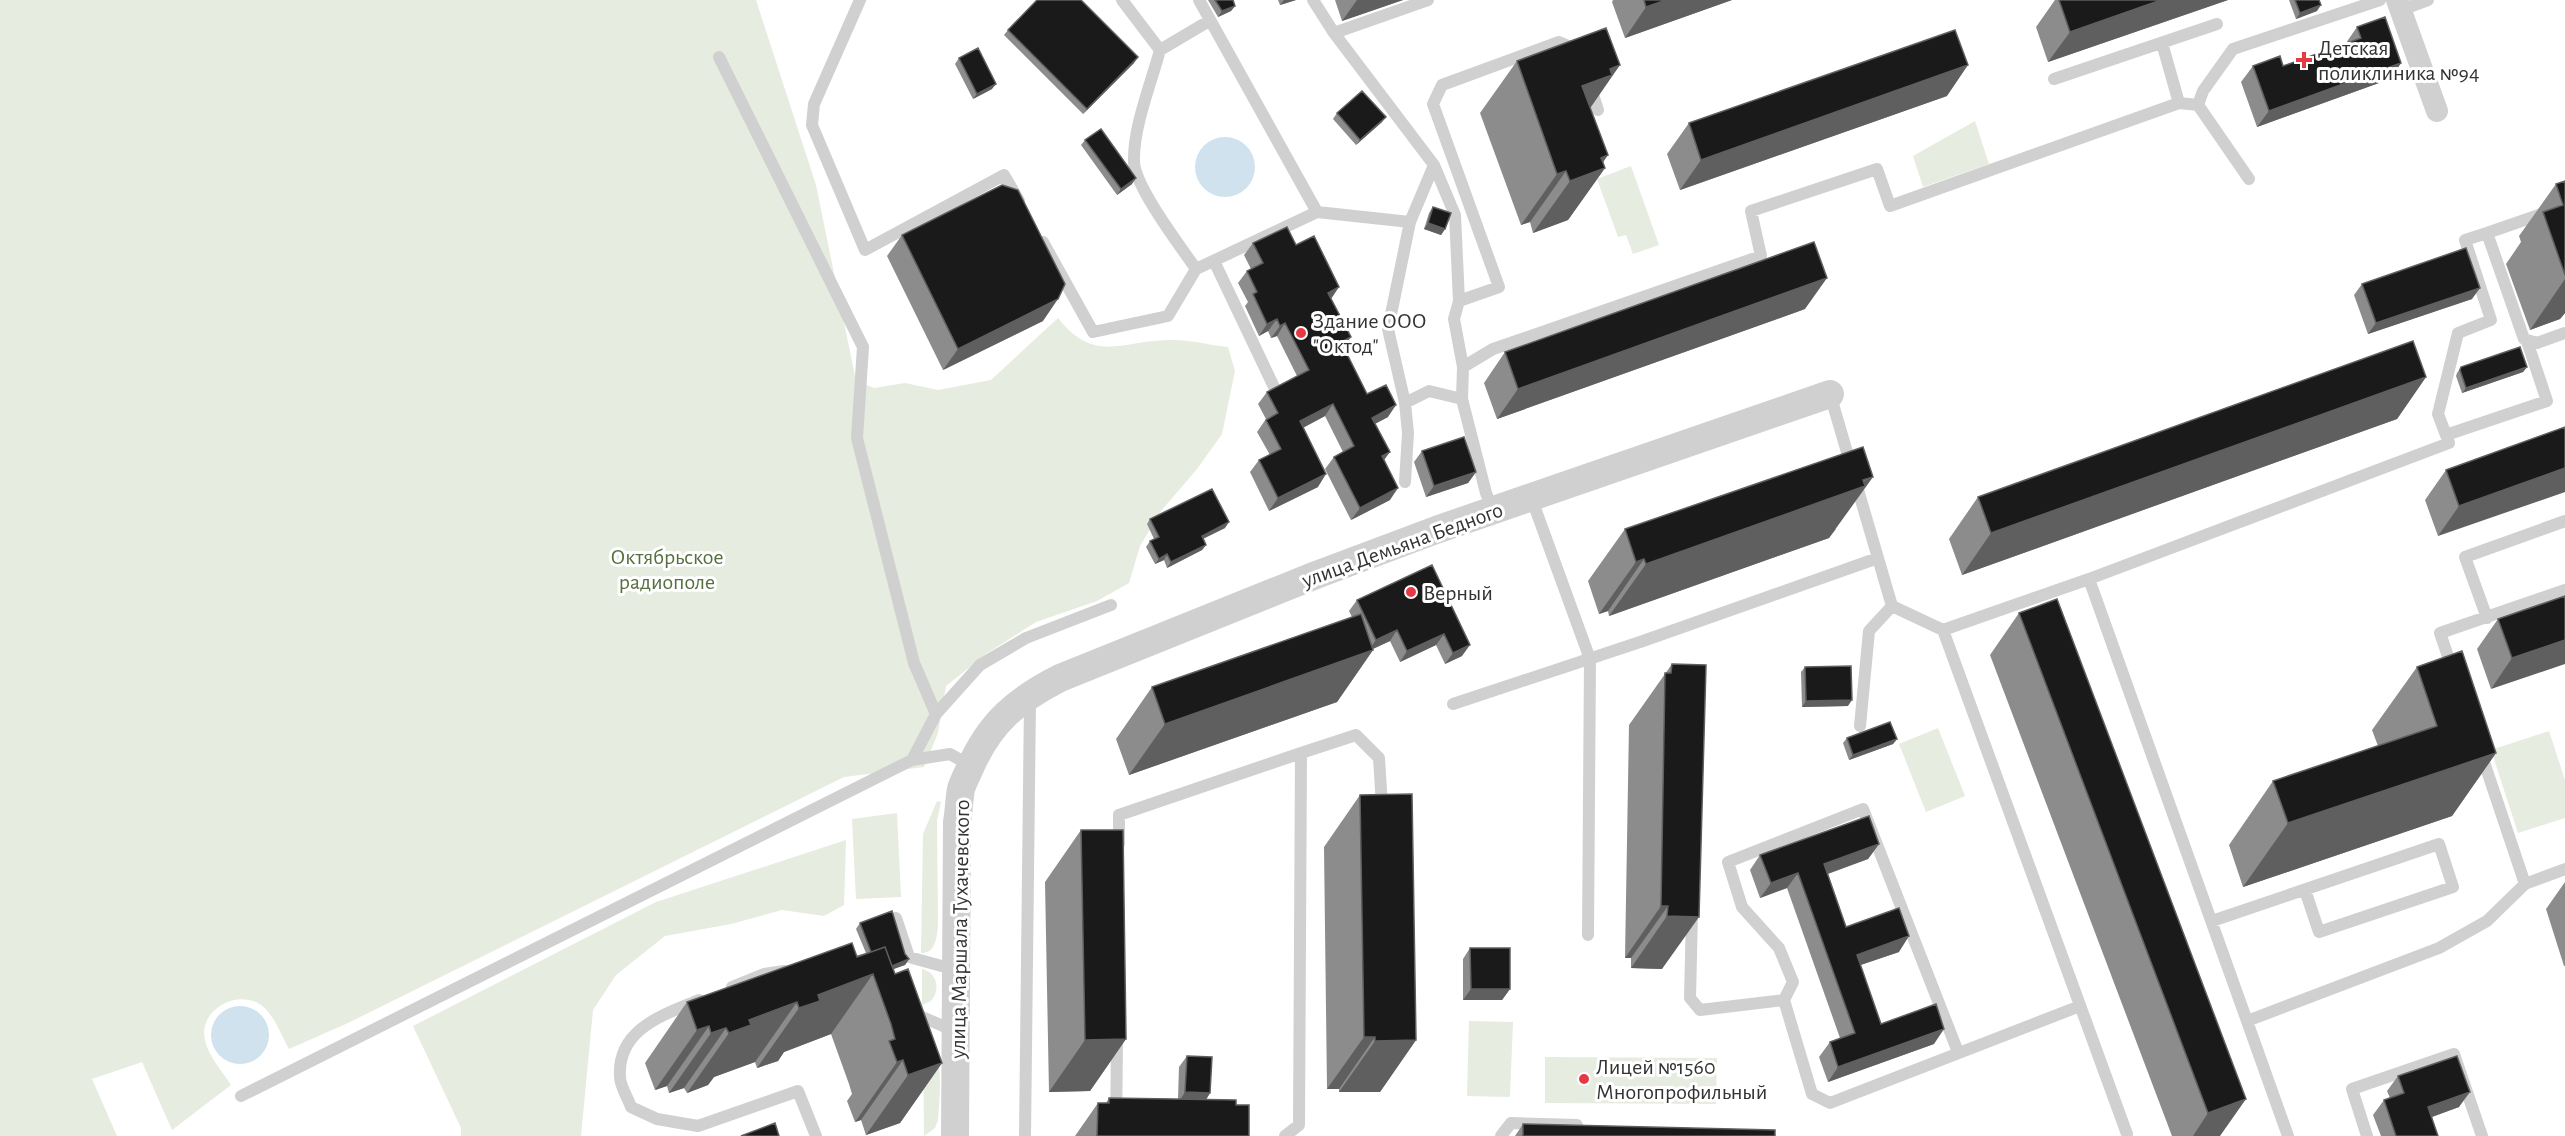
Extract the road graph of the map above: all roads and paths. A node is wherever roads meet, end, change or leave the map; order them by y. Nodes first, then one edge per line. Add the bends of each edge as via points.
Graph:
1 (860, 0) edge
2 (1122, 0) edge
3 (1199, 0) edge
4 (1313, 0) edge
5 (1428, 0) edge
6 (2380, 0) edge
7 (2428, 0) edge
8 (2399, 5) edge
9 (1209, 21) junction
10 (2217, 24) dead end
11 (1334, 33) junction
12 (2162, 43) junction
13 (1160, 50) junction
14 (719, 57) dead end
15 (2054, 79) dead end
16 (2179, 103) junction
17 (2198, 105) junction
18 (1598, 110) edge
19 (2436, 111) dead end
20 (1434, 165) junction
21 (2248, 179) dead end
22 (2565, 206) edge
23 (1317, 212) junction
24 (1027, 214) edge
25 (1410, 222) junction
26 (2487, 233) junction
27 (1038, 234) edge
28 (1214, 261) junction
29 (1196, 269) junction
30 (1459, 301) junction
31 (2565, 333) edge
32 (2527, 341) junction
33 (1463, 367) junction
34 (1274, 387) edge
35 (1830, 394) joint
36 (1462, 399) junction
37 (1405, 403) junction
38 (2446, 435) junction
39 (1405, 482) dead end
40 (1530, 497) junction
41 (1493, 510) junction
42 (2565, 521) edge
43 (1878, 558) junction
44 (2089, 579) junction
45 (2565, 590) edge
46 (1111, 605) dead end
47 (1892, 606) junction
48 (2487, 618) junction
49 (1943, 630) junction
50 (1590, 659) junction
51 (2455, 679) edge
52 (1031, 693) junction
53 (1453, 704) dead end
54 (936, 714) junction
55 (1860, 726) dead end
56 (992, 729) joint
57 (2478, 745) edge
58 (1301, 753) junction
59 (912, 760) junction
60 (971, 766) junction
61 (1382, 806) edge
62 (1119, 862) edge
63 (2565, 869) edge
64 (2525, 884) junction
65 (2305, 890) junction
66 (1692, 903) edge
67 (896, 918) edge
68 (2212, 921) junction
69 (1588, 935) dead end
70 (793, 970) edge
71 (956, 970) junction
72 (1784, 1000) junction
73 (896, 1006) edge
74 (2080, 1006) junction
75 (2247, 1021) junction
76 (1117, 1029) edge
77 (956, 1032) junction
78 (1958, 1052) junction
79 (241, 1096) dead end
80 (1594, 1126) edge
81 (2127, 1134) dead end
82 (816, 1136) edge
83 (955, 1136) edge
84 (1025, 1136) edge
85 (1116, 1136) edge
86 (1286, 1136) edge
87 (1501, 1136) edge
88 (2288, 1136) edge
89 (2367, 1136) edge
90 (2482, 1136) edge

1 - 24 lane via 814,104 812,125 866,250 1004,175
2 - 13 lane
3 - 9 lane
4 - 11 lane
5 - 11 lane
6 - 17 lane via 2233,49 2203,91
7 - 8 lane
8 - 19 street
9 - 13 lane
9 - 23 lane
10 - 12 lane
11 - 20 lane
12 - 15 lane
12 - 16 lane
13 - 29 lane via 1139,124 1134,164 1151,203
14 - 54 lane via 863,347 857,438 914,663
16 - 17 lane
16 - 33 lane via 1890,206 1876,169 1751,211 1761,256 1493,349
17 - 21 lane
18 - 30 lane via 1579,51 1559,42 1442,85 1433,104 1499,286
20 - 25 lane
20 - 30 lane via 1455,215
22 - 26 lane
23 - 25 lane
23 - 28 lane
25 - 37 lane via 1388,329
26 - 32 lane
26 - 38 lane via 2465,240 2492,320 2458,333 2438,414
27 - 29 lane via 1094,332 1168,316
28 - 29 lane
28 - 34 lane
30 - 33 lane via 1454,319
31 - 32 lane via 2537,343
32 - 38 lane via 2547,401
33 - 36 lane
35 - 40 street, улица Демьяна Бедного
35 - 43 lane
36 - 37 lane via 1429,391
36 - 41 lane
37 - 39 lane
38 - 44 lane via 2449,443
40 - 41 street, улица Демьяна Бедного
40 - 50 lane
41 - 52 street, улица Демьяна Бедного via 1305,579
42 - 48 lane via 2465,557
43 - 47 lane
43 - 50 lane
44 - 49 lane
44 - 68 lane
45 - 48 lane
46 - 54 lane via 1026,638 980,665
47 - 49 lane
47 - 55 lane via 1869,631
48 - 51 lane via 2440,633
49 - 74 lane
50 - 53 lane
50 - 69 lane
52 - 56 street, улица Демьяна Бедного
52 - 84 lane
54 - 59 lane
56 - 60 street, улица Маршала Тухачевского
57 - 64 lane
58 - 61 lane via 1356,735 1378,758
58 - 62 lane via 1119,815
58 - 86 lane via 1299,1125
59 - 60 lane via 950,754
59 - 79 lane
60 - 71 street, улица Маршала Тухачевского via 962,787 957,822
63 - 64 lane
64 - 75 lane via 2487,921 2439,948
65 - 65 lane via 2439,844 2453,887 2319,932
65 - 68 lane
66 - 72 lane via 1690,998 1700,1010
67 - 71 lane via 909,957
68 - 75 lane
70 - 82 lane via 764,974 638,1029 622,1051 620,1078 632,1107 657,1119 698,1126 798,1091
71 - 77 street, улица Маршала Тухачевского
72 - 78 lane via 1812,1094 1830,1102
72 - 78 lane via 1793,982 1779,948 1742,907 1728,862 1863,809
73 - 77 lane
74 - 78 lane
74 - 81 lane
75 - 88 lane
76 - 85 lane
77 - 83 street, улица Маршала Тухачевского
80 - 87 lane via 1511,1123
89 - 90 lane via 2352,1089 2454,1054

